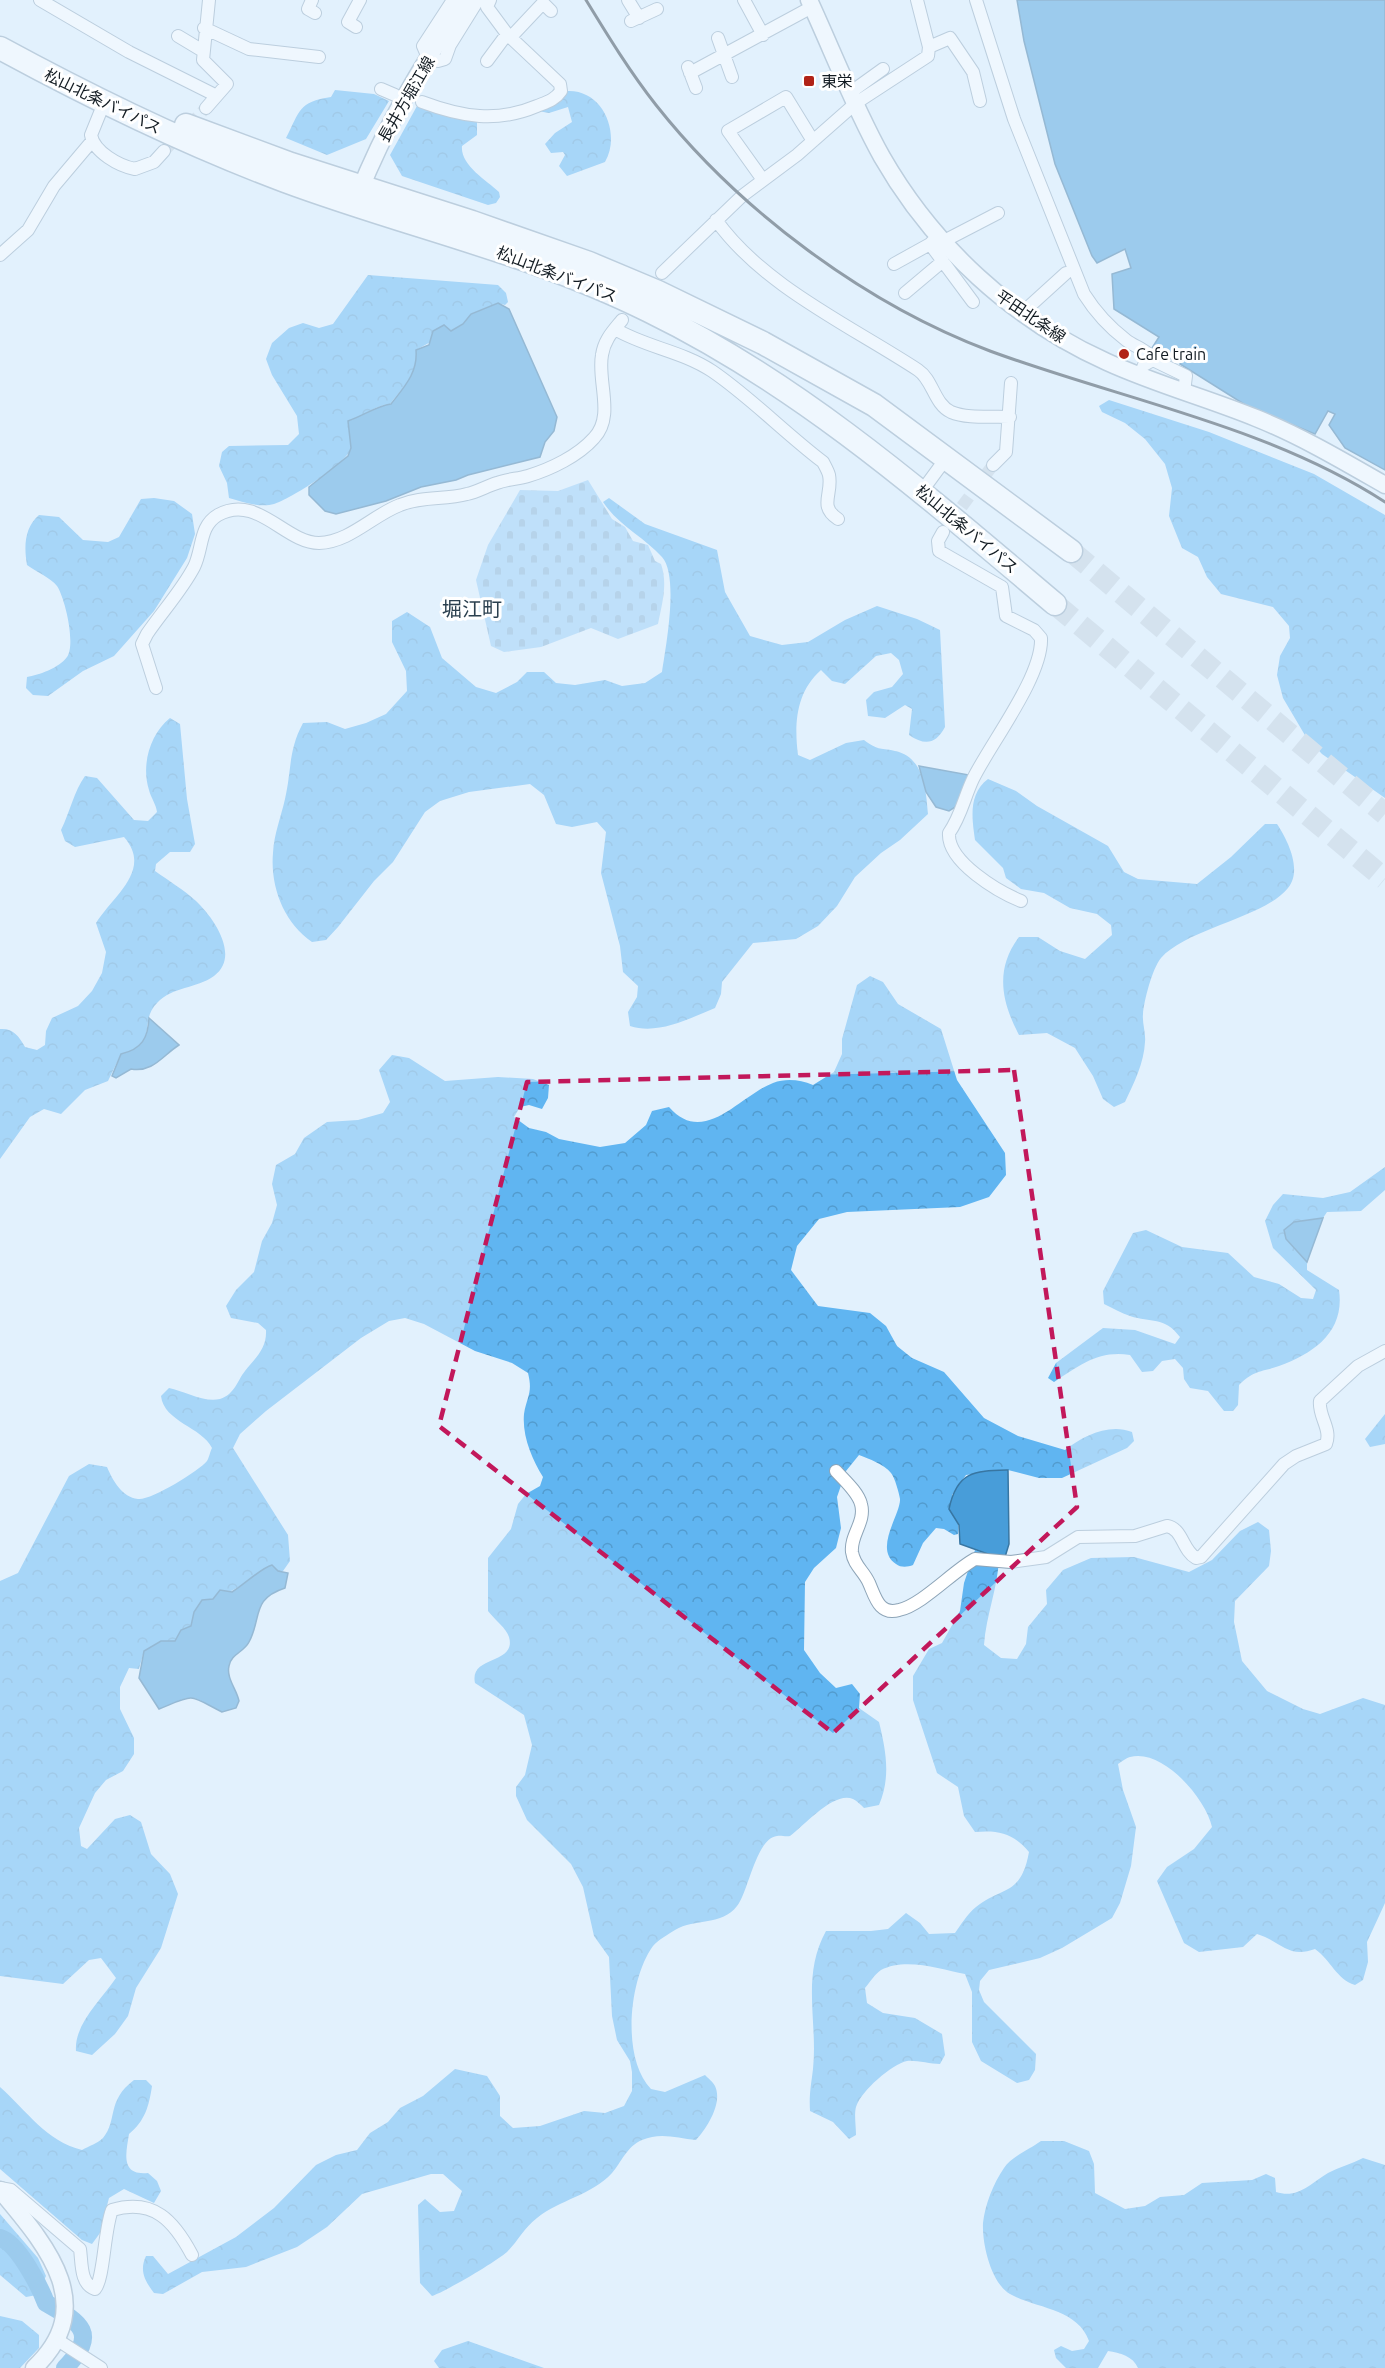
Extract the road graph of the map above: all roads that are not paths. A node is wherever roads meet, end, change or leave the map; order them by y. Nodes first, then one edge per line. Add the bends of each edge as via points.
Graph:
1 (40, 0) edge
2 (209, 0) edge
3 (312, 0) edge
4 (360, 0) edge
5 (453, 0) edge
6 (467, 0) edge
7 (478, 0) edge
8 (490, 0) edge
9 (628, 0) edge
10 (744, 0) edge
11 (917, 0) edge
12 (976, 0) edge
13 (811, 4) edge
14 (657, 9) dead end
15 (551, 11) dead end
16 (315, 13) dead end
17 (356, 27) dead end
18 (204, 28) junction
19 (0, 31) edge
20 (763, 35) junction
21 (178, 36) dead end
22 (509, 36) junction
23 (718, 38) dead end
24 (930, 47) junction
25 (0, 48) edge
26 (203, 51) junction
27 (724, 56) junction
28 (430, 57) junction
29 (318, 58) dead end
30 (487, 61) dead end
31 (883, 69) dead end
32 (732, 77) dead end
33 (696, 88) dead end
34 (381, 89) dead end
35 (215, 95) junction
36 (394, 95) dead end
37 (854, 98) junction
38 (980, 101) dead end
39 (422, 102) dead end
40 (105, 103) junction
41 (206, 108) tunnel mouth
42 (92, 141) junction
43 (813, 141) junction
44 (164, 151) tunnel mouth
45 (763, 180) junction
46 (358, 195) junction
47 (998, 213) dead end
48 (716, 220) junction
49 (938, 240) junction
50 (0, 255) edge
51 (943, 261) junction
52 (894, 264) dead end
53 (662, 273) dead end
54 (1066, 273) dead end
55 (905, 293) dead end
56 (973, 302) dead end
57 (1022, 313) junction
58 (1153, 360) junction
59 (1140, 375) junction
60 (1011, 383) dead end
61 (1184, 392) junction
62 (1010, 417) junction
63 (947, 457) junction
64 (993, 465) tunnel mouth
65 (1385, 485) edge
66 (922, 491) junction
67 (838, 519) dead end
68 (943, 532) dead end
69 (1071, 551) tunnel mouth
70 (1055, 604) tunnel mouth
71 (156, 688) dead end
72 (1021, 901) dead end
73 (1385, 1351) edge
74 (837, 1471) dead end
75 (0, 2189) edge
76 (192, 2254) dead end
77 (62, 2337) junction
78 (34, 2368) edge
79 (101, 2368) edge

1 - 35 street via 120,47
2 - 18 street
3 - 16 street via 308,9
4 - 17 street via 348,22
5 - 28 street via 423,46
6 - 28 main road, 長井方堀江線
7 - 28 street via 445,59
8 - 22 street via 487,7
9 - 14 street via 635,20
10 - 20 street
11 - 24 street
12 - 58 street via 1014,119 1084,294 1101,318
13 - 20 street
13 - 37 main road, 平田北条線
15 - 22 street via 543,3
18 - 26 street
18 - 29 street via 249,48
19 - 46 highway, 松山北条バイパス via 78,74 185,125 291,164
20 - 27 street
21 - 26 street
22 - 30 street
22 - 39 street via 560,84 561,91 555,99 528,110 480,118
23 - 27 street
24 - 37 street via 928,56
24 - 38 street via 950,38 974,72
25 - 40 highway, 松山北条バイパス
26 - 35 street via 203,60 227,84
27 - 32 street
27 - 33 street via 689,70
28 - 46 main road, 長井方堀江線 via 376,152
31 - 37 street
34 - 36 street
35 - 41 street
37 - 43 street
37 - 49 main road, 平田北条線 via 882,156
40 - 42 street via 92,129
40 - 46 highway, 松山北条バイパス via 182,140 287,182
42 - 44 street via 118,164 135,169 154,162
42 - 50 street via 54,186 28,230
43 - 45 street
43 - 45 street via 786,97 729,131
45 - 48 street
46 - 63 highway, 松山北条バイパス via 589,263 658,292 763,343 874,405
46 - 66 highway, 松山北条バイパス via 648,310 779,385
47 - 49 street
48 - 53 street
48 - 62 street via 784,286 923,373 944,407 961,414
49 - 51 street
49 - 52 street
49 - 57 main road, 平田北条線
51 - 55 street
51 - 56 street
54 - 57 street
57 - 59 main road, 平田北条線 via 1106,362
58 - 59 street via 1144,365
58 - 61 street via 1186,376
59 - 61 main road, 平田北条線
60 - 62 street
61 - 65 main road, 平田北条線 via 1257,419
62 - 64 street via 1006,452
63 - 66 street
63 - 69 highway, 松山北条バイパス
66 - 70 highway, 松山北条バイパス
67 - 71 street via 826,505 829,474 823,462 710,370 630,338 618,324 606,340 601,357 603,424 594,439 563,462 467,494 401,504 330,542 316,543 256,513 230,510 208,523 194,569 142,645
68 - 72 street via 939,551 1002,587 1006,616 1034,630 1041,638 1031,675 974,778 949,833 951,846 982,881
73 - 74 street via 1358,1366 1320,1401 1328,1434 1326,1444 1284,1464 1197,1558 1187,1552 1177,1530 1167,1526 1135,1536 1077,1538 1046,1557 1011,1562 975,1559 914,1602 893,1611 872,1596 869,1583 856,1566 852,1551 861,1523 861,1502
75 - 76 street via 11,2190 80,2249 84,2280 89,2287 95,2289 101,2278 103,2244 112,2210 148,2209 162,2214 180,2232
75 - 77 main road via 47,2248 58,2269 65,2302
77 - 78 main road
77 - 79 street

